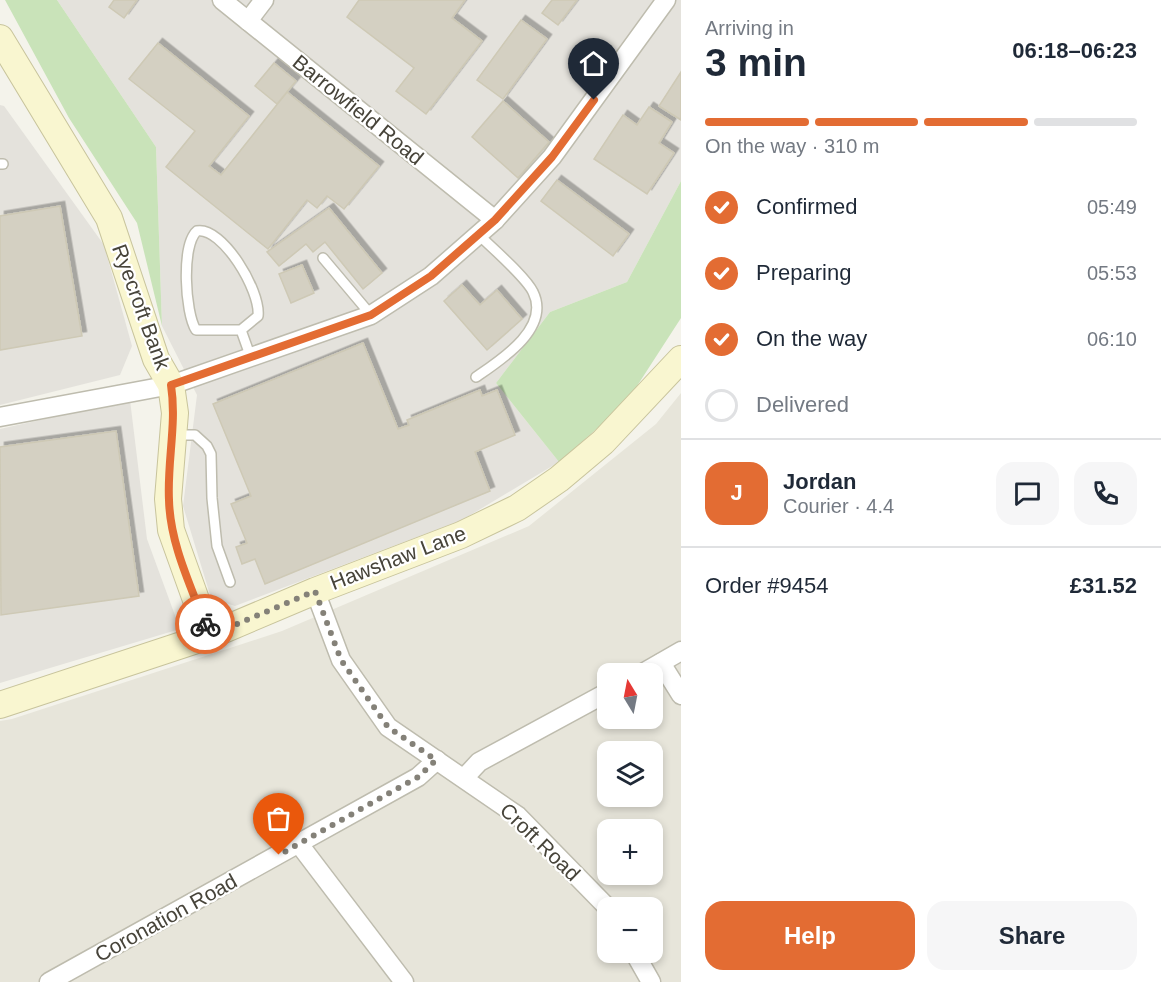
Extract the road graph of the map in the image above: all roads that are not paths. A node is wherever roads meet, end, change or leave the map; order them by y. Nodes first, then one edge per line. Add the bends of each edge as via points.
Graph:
1 (222, 0) edge
2 (264, 0) edge
3 (662, 2) edge
4 (248, 21) junction
5 (0, 38) edge
6 (6, 65) edge
7 (495, 220) junction
8 (479, 235) junction
9 (323, 258) dead end
10 (371, 315) junction
11 (241, 330) junction
12 (251, 358) junction
13 (681, 359) edge
14 (476, 377) dead end
15 (171, 385) junction
16 (0, 417) edge
17 (174, 435) junction
18 (230, 582) dead end
19 (315, 591) junction
20 (209, 636) junction
21 (681, 651) edge
22 (661, 663) edge
23 (663, 666) edge
24 (681, 695) edge
25 (597, 698) edge
26 (0, 705) edge
27 (436, 760) junction
28 (465, 777) junction
29 (299, 844) junction
30 (597, 897) edge
31 (640, 963) edge
32 (77, 976) edge
33 (49, 982) edge
34 (404, 982) edge
35 (651, 982) edge

1 - 4 street, Barrowfield Road
2 - 4 street
3 - 7 street via 552,157
4 - 7 street, Barrowfield Road
5 - 6 main road, Ryecroft Bank
6 - 15 main road, Ryecroft Bank via 109,218 156,359
7 - 8 street
8 - 10 street via 431,276
8 - 14 lane via 533,290 536,316 506,357
9 - 10 lane
10 - 12 street
11 - 11 lane via 258,316 259,309 248,278 232,253 206,231 197,231 189,244 187,285 191,322 196,330 204,332
11 - 12 lane
12 - 15 street
13 - 19 main road, Hawshaw Lane via 603,442 517,508 460,535
15 - 16 street
15 - 17 main road, Ryecroft Bank
17 - 18 lane via 195,435 211,454 217,546
17 - 20 main road, Ryecroft Bank via 168,499 171,530
19 - 20 main road, Hawshaw Lane
19 - 27 street, Croft Road via 341,660 388,727
20 - 26 main road, Hawshaw Lane
21 - 22 street
23 - 24 street
25 - 28 street via 479,762
27 - 28 street, Croft Road
27 - 29 street, Coronation Road via 418,777
28 - 30 street, Croft Road via 518,816
29 - 32 street, Coronation Road
29 - 34 street
31 - 35 street
32 - 33 street, Coronation Road

